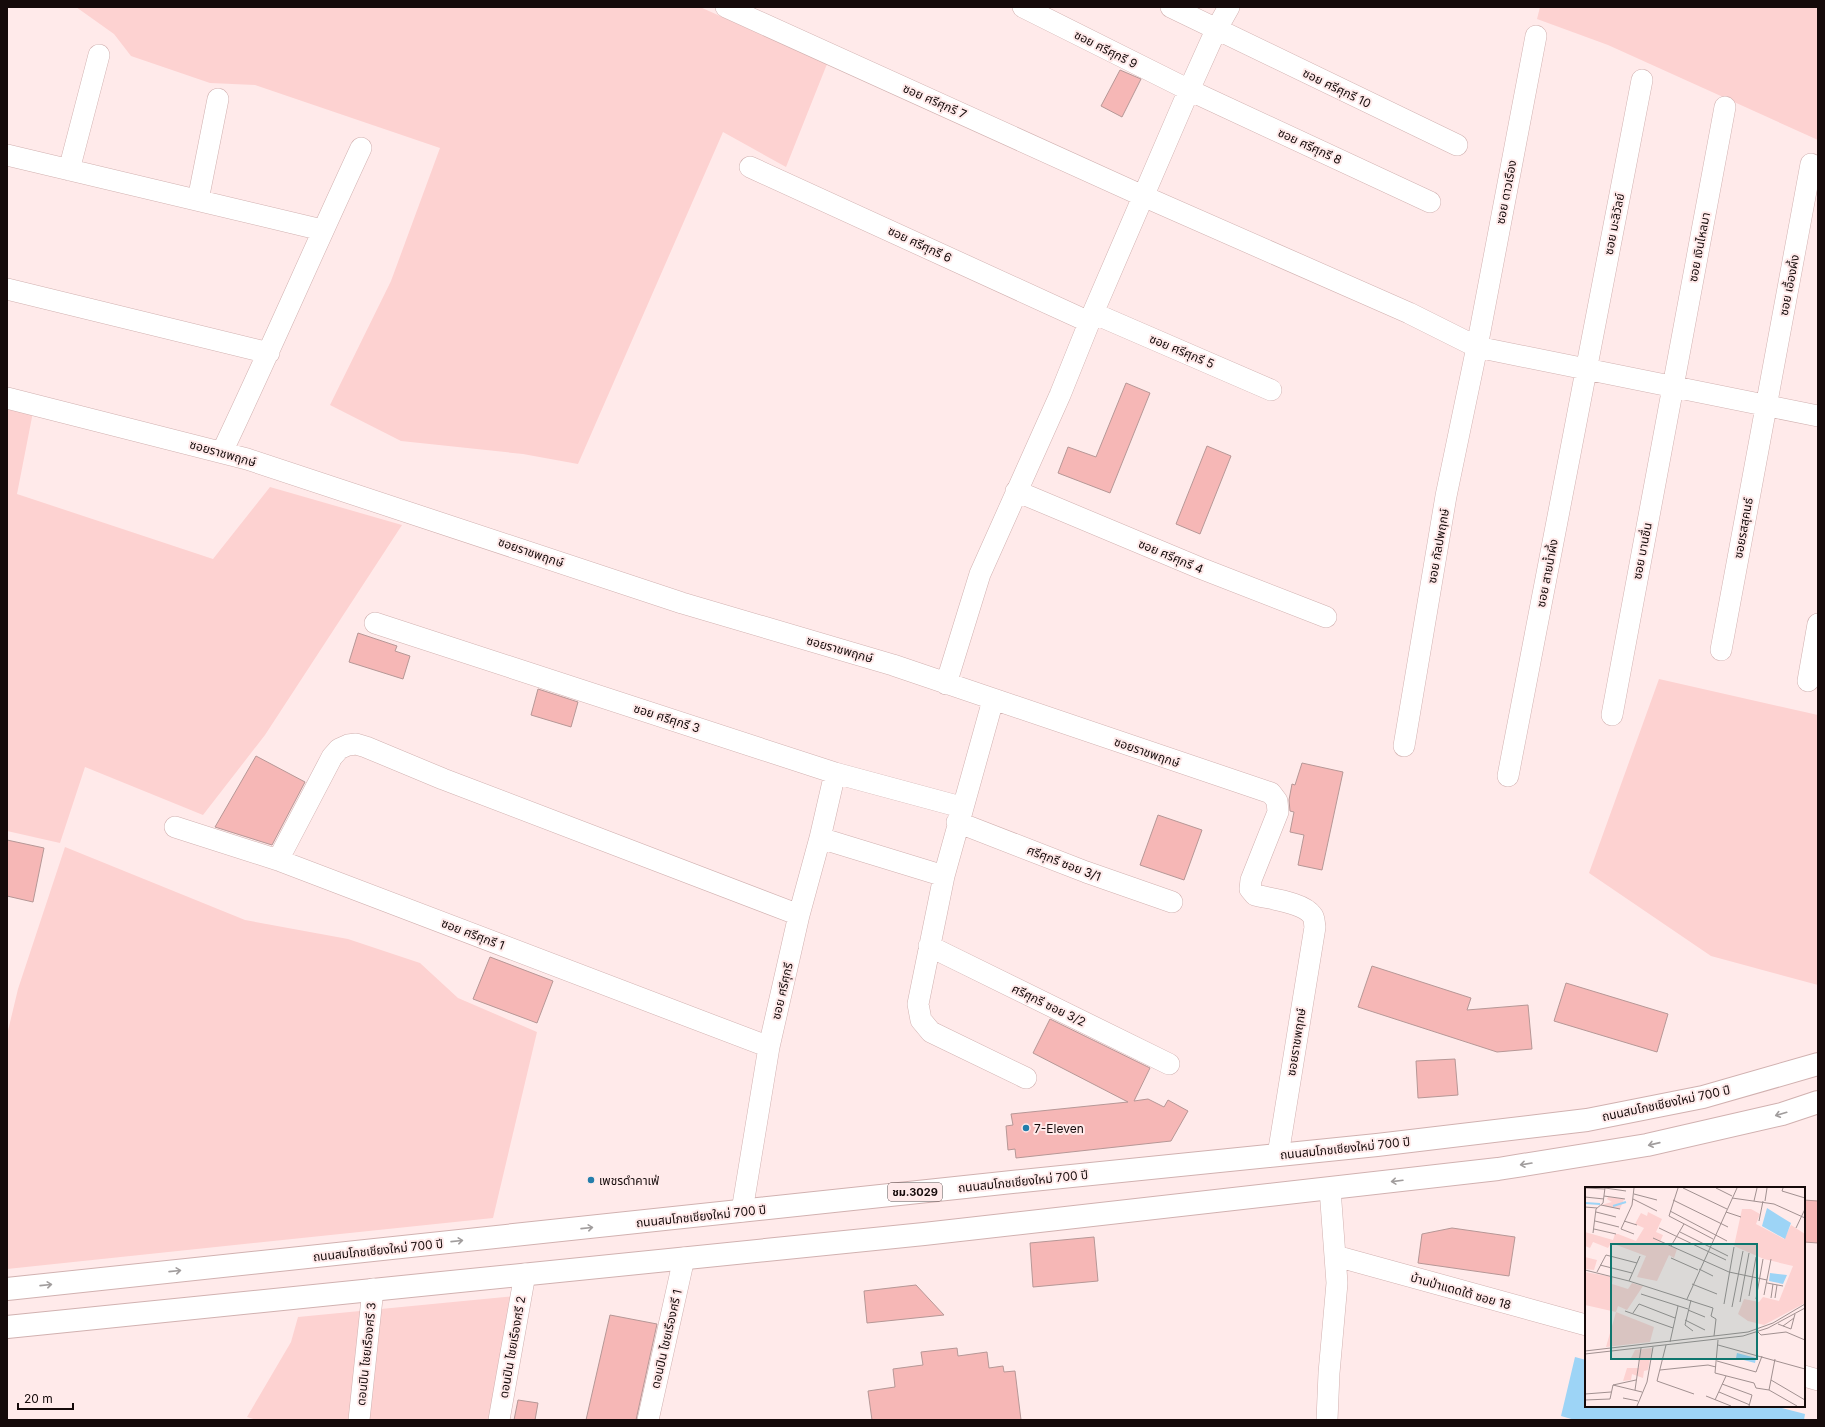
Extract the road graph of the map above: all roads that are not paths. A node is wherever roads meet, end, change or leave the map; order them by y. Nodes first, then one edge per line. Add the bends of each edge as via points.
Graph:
1 (726, 7) edge
2 (1023, 7) edge
3 (1171, 7) edge
4 (1229, 7) edge
5 (757, 13) edge
6 (1216, 30) junction
7 (1536, 36) dead end
8 (99, 55) dead end
9 (1642, 80) dead end
10 (1189, 90) junction
11 (218, 99) dead end
12 (1725, 107) dead end
13 (1457, 145) dead end
14 (361, 148) dead end
15 (7, 155) edge
16 (1811, 164) dead end
17 (750, 166) dead end
18 (69, 170) junction
19 (1143, 196) junction
20 (198, 200) junction
21 (1430, 202) dead end
22 (322, 230) junction
23 (7, 289) edge
24 (1091, 317) junction
25 (1476, 347) junction
26 (269, 353) junction
27 (1586, 369) junction
28 (1672, 387) junction
29 (1271, 390) dead end
30 (7, 398) edge
31 (1766, 406) junction
32 (1818, 416) edge
33 (222, 452) junction
34 (1016, 491) junction
35 (1326, 617) dead end
36 (375, 623) dead end
37 (1818, 624) edge
38 (1721, 650) dead end
39 (1808, 681) dead end
40 (946, 684) junction
41 (993, 700) junction
42 (1612, 715) dead end
43 (1404, 746) dead end
44 (835, 773) junction
45 (1508, 776) dead end
46 (959, 815) junction
47 (175, 827) dead end
48 (820, 838) junction
49 (278, 860) junction
50 (944, 876) junction
51 (1172, 902) dead end
52 (799, 915) junction
53 (929, 946) junction
54 (769, 1047) junction
55 (1169, 1064) dead end
56 (1818, 1064) edge
57 (1026, 1078) dead end
58 (1818, 1102) edge
59 (1278, 1155) junction
60 (1330, 1189) junction
61 (742, 1211) junction
62 (1336, 1256) junction
63 (684, 1258) junction
64 (525, 1274) junction
65 (7, 1289) edge
66 (373, 1289) junction
67 (1585, 1325) edge
68 (7, 1327) edge
69 (1805, 1376) edge
70 (1818, 1380) edge
71 (358, 1420) edge
72 (499, 1420) edge
73 (648, 1420) edge
74 (1327, 1420) edge

1 - 5 street, ซอย ศรีศุกรี 7
2 - 10 street, ซอย ศรีศุกรี 9
3 - 6 street, ซอย ศรีศุกรี 10
4 - 6 street
5 - 19 street, ซอย ศรีศุกรี 7
6 - 10 street
6 - 13 street, ซอย ศรีศุกรี 10
7 - 25 street, ซอย ดาวเรือง
8 - 18 street
9 - 27 street, ซอย มะลิวัลย์
10 - 19 street
10 - 21 street, ซอย ศรีศุกรี 8
11 - 20 street
12 - 28 street, ซอย เงินไหลมา
14 - 22 street
15 - 18 street
16 - 31 street, ซอย เอื้องผึ้ง
17 - 24 street, ซอย ศรีศุกรี 6
18 - 20 street
19 - 24 street
19 - 25 street, ซอย ศรีศุกรี 7 via 1409,313
20 - 22 street
22 - 26 street
23 - 26 street
24 - 29 street, ซอย ศรีศุกรี 5
24 - 34 street via 1060,395
25 - 27 street, ซอย ศรีศุกรี 7
25 - 43 street, ซอย กัลปพฤกษ์ via 1446,496
26 - 33 street
27 - 28 street, ซอย ศรีศุกรี 7
27 - 45 street, ซอย สายน้ำผึ้ง
28 - 31 street, ซอย ศรีศุกรี 7
28 - 42 street, ซอย บานชื่น
30 - 33 street, ซอยราชพฤกษ์
31 - 32 street, ซอย ศรีศุกรี 7
31 - 38 street, ซอยรสสุคนธ์
33 - 40 street, ซอยราชพฤกษ์ via 425,516 682,603 893,665
34 - 35 street, ซอย ศรีศุกรี 4 via 1200,568
34 - 40 street via 973,593
36 - 44 street, ซอย ศรีศุกรี 3
37 - 39 street
40 - 41 street, ซอยราชพฤกษ์
41 - 46 street
41 - 59 street, ซอยราชพฤกษ์ via 1274,796 1278,812 1251,880 1250,889 1255,895 1308,910 1314,916 1315,927
44 - 46 street, ซอย ศรีศุกรี 3
44 - 48 street, ซอย ศรีศุกรี
46 - 50 street
46 - 51 street, ศรีศุกรี ซอย 3/1 via 1086,872
47 - 49 street, ซอย ศรีศุกรี 1
48 - 50 street
48 - 52 street, ซอย ศรีศุกรี
49 - 52 street via 332,757 339,749 356,744
49 - 54 street, ซอย ศรีศุกรี 1
50 - 53 street
52 - 54 street, ซอย ศรีศุกรี
53 - 55 street, ศรีศุกรี ซอย 3/2
53 - 57 street via 918,1004 921,1020 931,1032
54 - 61 street, ซอย ศรีศุกรี
56 - 59 main road, ถนนสมโภชเชียงใหม่ 700 ปี / ชม.3029 via 1703,1097 1587,1120
58 -> 60 main road via 1782,1114 1647,1145 1498,1169
59 - 61 main road, ถนนสมโภชเชียงใหม่ 700 ปี / ชม.3029
60 - 62 street
60 - 63 main road
65 -> 61 main road, ถนนสมโภชเชียงใหม่ 700 ปี / ชม.3029
62 - 67 street, บ้านป่าแดดใต้ ซอย 18
62 - 74 street via 1337,1283
63 - 64 main road
63 - 73 street, ดอนปิน ไชยเรืองศรี 1
64 - 66 main road
64 - 72 street, ดอนปิน ไชยเรืองศรี 2
66 - 68 main road
66 - 71 street, ดอนปิน ไชยเรืองศรี 3
69 - 70 street

